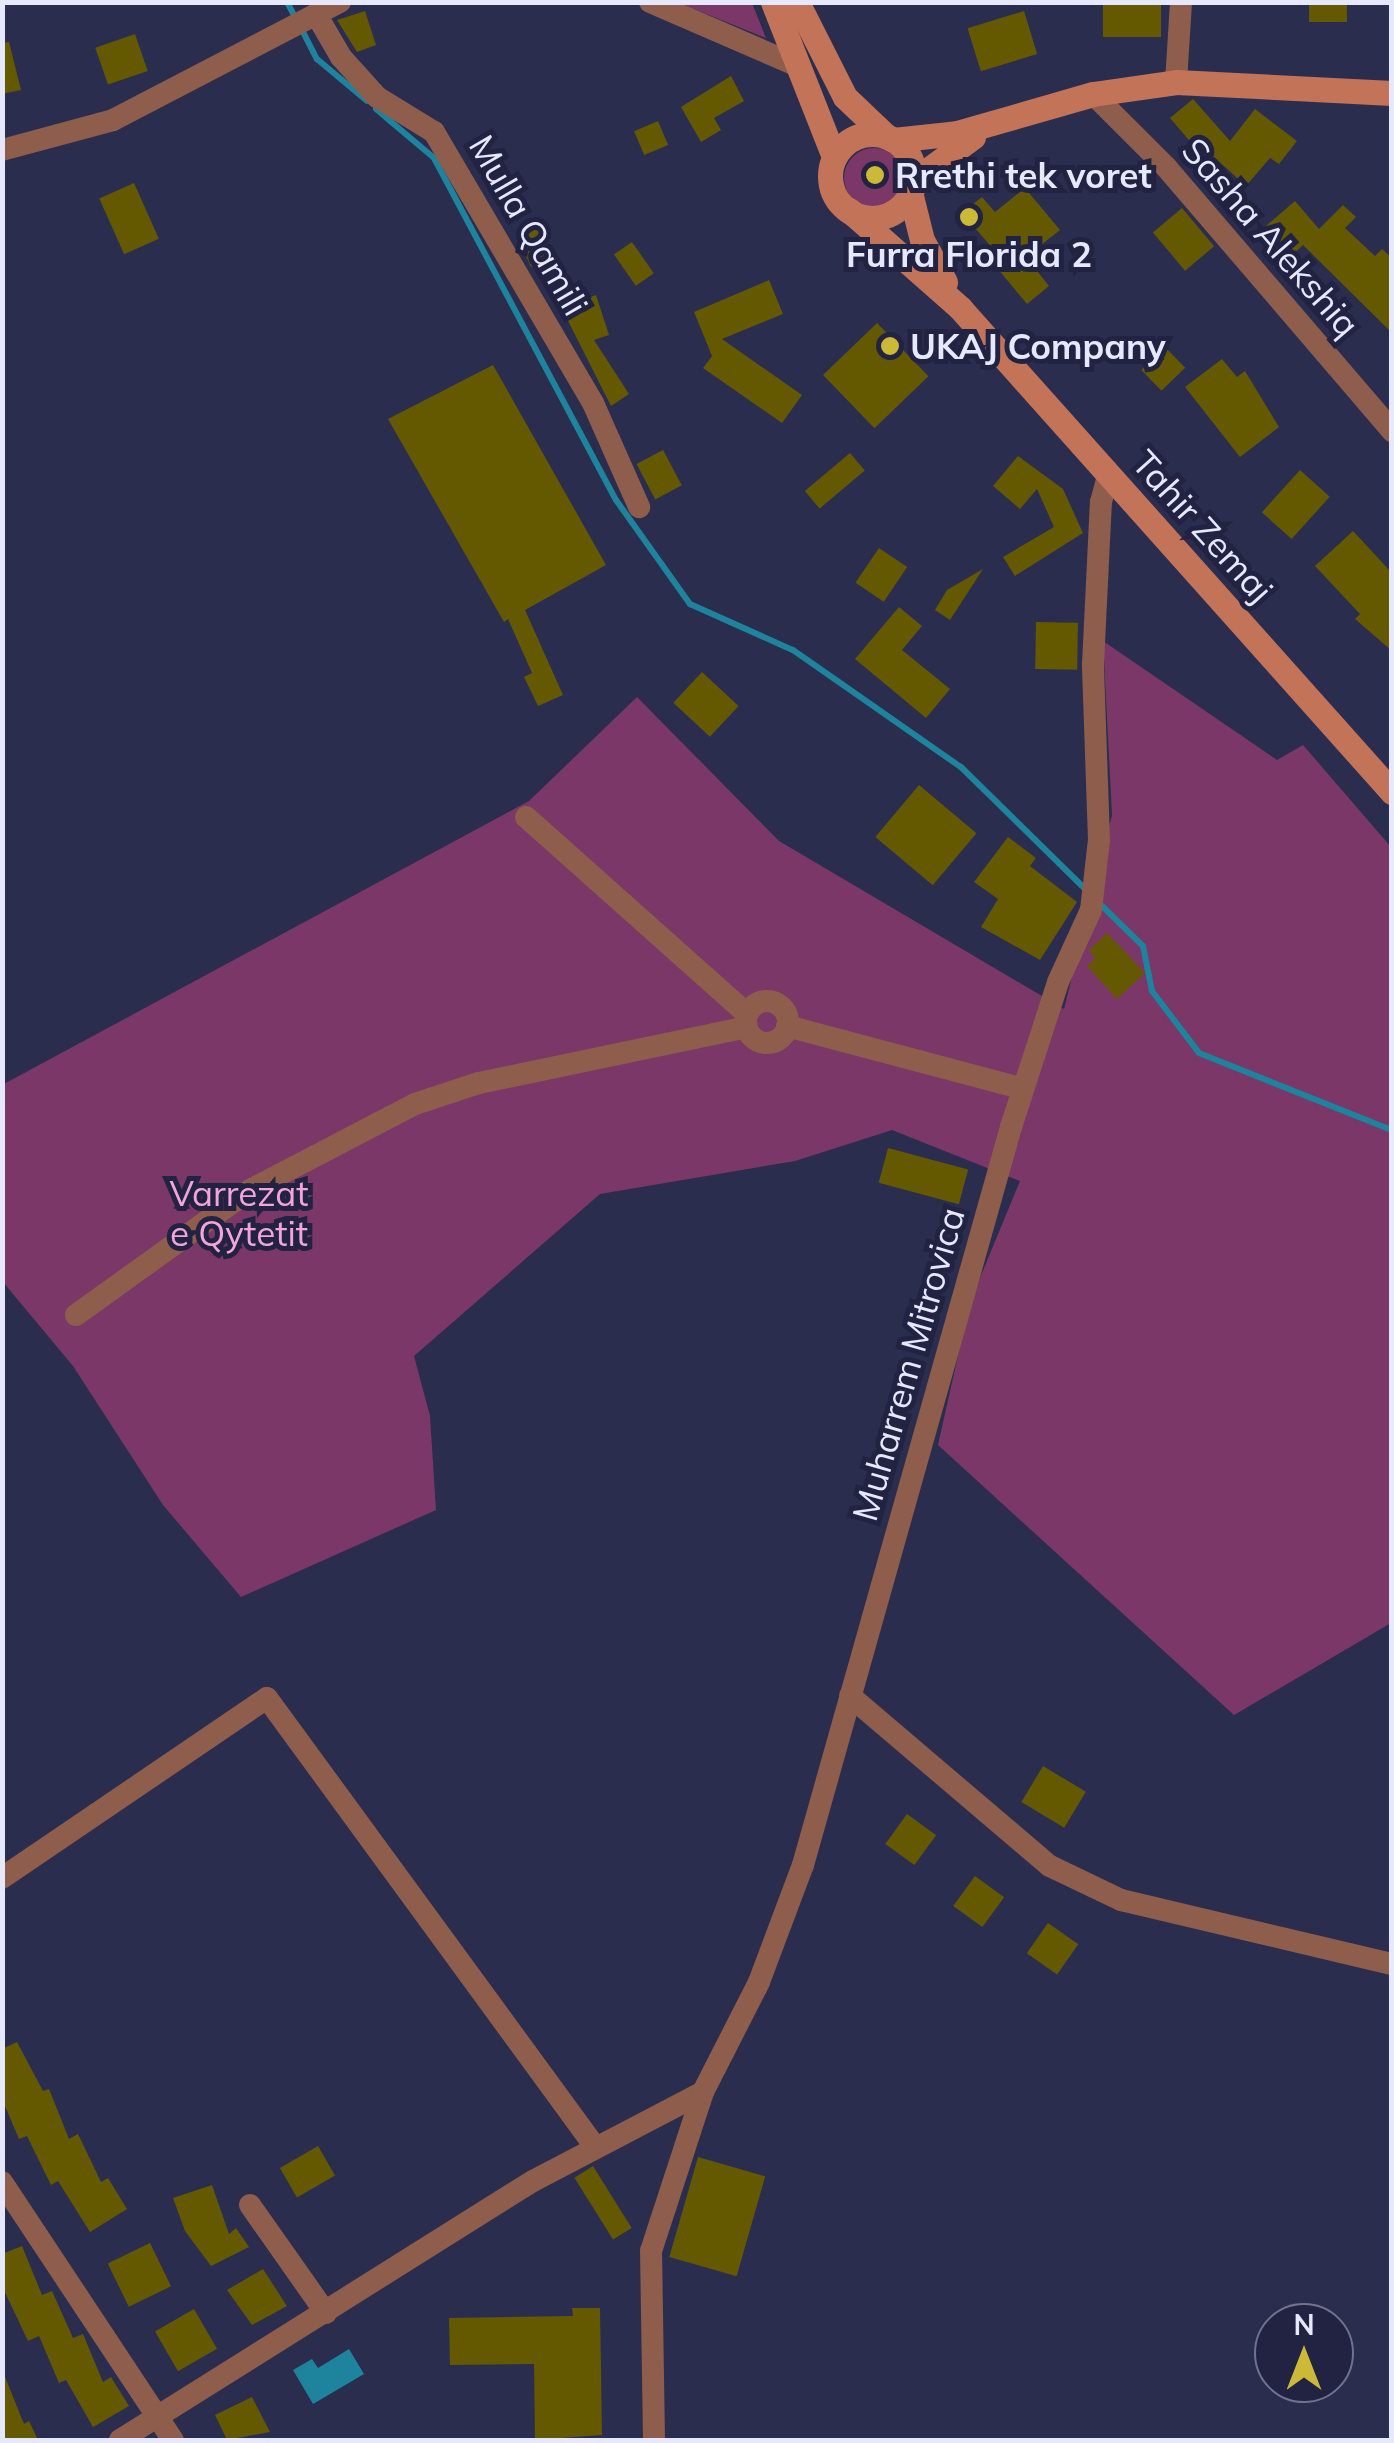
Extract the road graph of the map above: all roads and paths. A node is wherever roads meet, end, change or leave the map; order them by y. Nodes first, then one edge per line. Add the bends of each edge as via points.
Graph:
1 (340, 2) edge
2 (650, 2) edge
3 (774, 2) edge
4 (797, 2) edge
5 (1180, 2) edge
6 (316, 14) junction
7 (800, 67) junction
8 (1176, 82) junction
9 (1392, 93) edge
10 (1093, 94) junction
11 (999, 122) junction
12 (890, 138) junction
13 (2, 150) edge
14 (834, 157) junction
15 (912, 186) junction
16 (848, 210) junction
17 (960, 308) junction
18 (1392, 431) edge
19 (1109, 473) junction
20 (639, 506) dead end
21 (1391, 789) edge
22 (526, 817) dead end
23 (747, 1021) junction
24 (1023, 1089) junction
25 (76, 1315) dead end
26 (850, 1696) junction
27 (2, 1878) edge
28 (1392, 1964) edge
29 (704, 2092) junction
30 (596, 2148) junction
31 (2, 2182) edge
32 (250, 2204) dead end
33 (326, 2313) junction
34 (160, 2420) junction
35 (120, 2440) edge
36 (173, 2440) edge
37 (654, 2440) edge

1 - 6 street
2 - 7 street
3 - 7 main road
4 - 12 main road via 845,98
5 - 8 street
6 - 13 street via 114,120
6 - 20 street, Mulla Qamili via 377,97 434,132 593,404
7 - 14 main road
8 - 9 main road
8 - 10 main road
10 - 11 main road
10 - 18 street, Sasha Alekshiq via 1166,167
11 - 12 main road
11 - 15 main road
12 - 14 main road via 862,135
12 - 15 main road via 908,154
14 - 16 main road via 830,180
15 - 16 main road via 884,216
15 - 17 main road, Tahir Zemaj via 922,240
16 - 17 main road, Tahir Zemaj
17 - 19 main road, Tahir Zemaj
19 - 21 main road, Tahir Zemaj
19 - 24 street, Muharrem Mitrovica via 1101,502 1094,664 1091,910 1058,982
22 - 23 street
23 - 24 street via 768,1043 788,1026
23 - 25 street via 415,1104 250,1190
24 - 26 street, Muharrem Mitrovica
26 - 28 street via 1050,1866 1121,1900
26 - 29 street, Muharrem Mitrovica via 802,1865 758,1982
27 - 30 street via 267,1698
29 - 30 street
29 - 37 street, Muharrem Mitrovica via 651,2251
30 - 33 street
31 - 34 street
32 - 33 street
33 - 34 street
34 - 35 street
34 - 36 street

